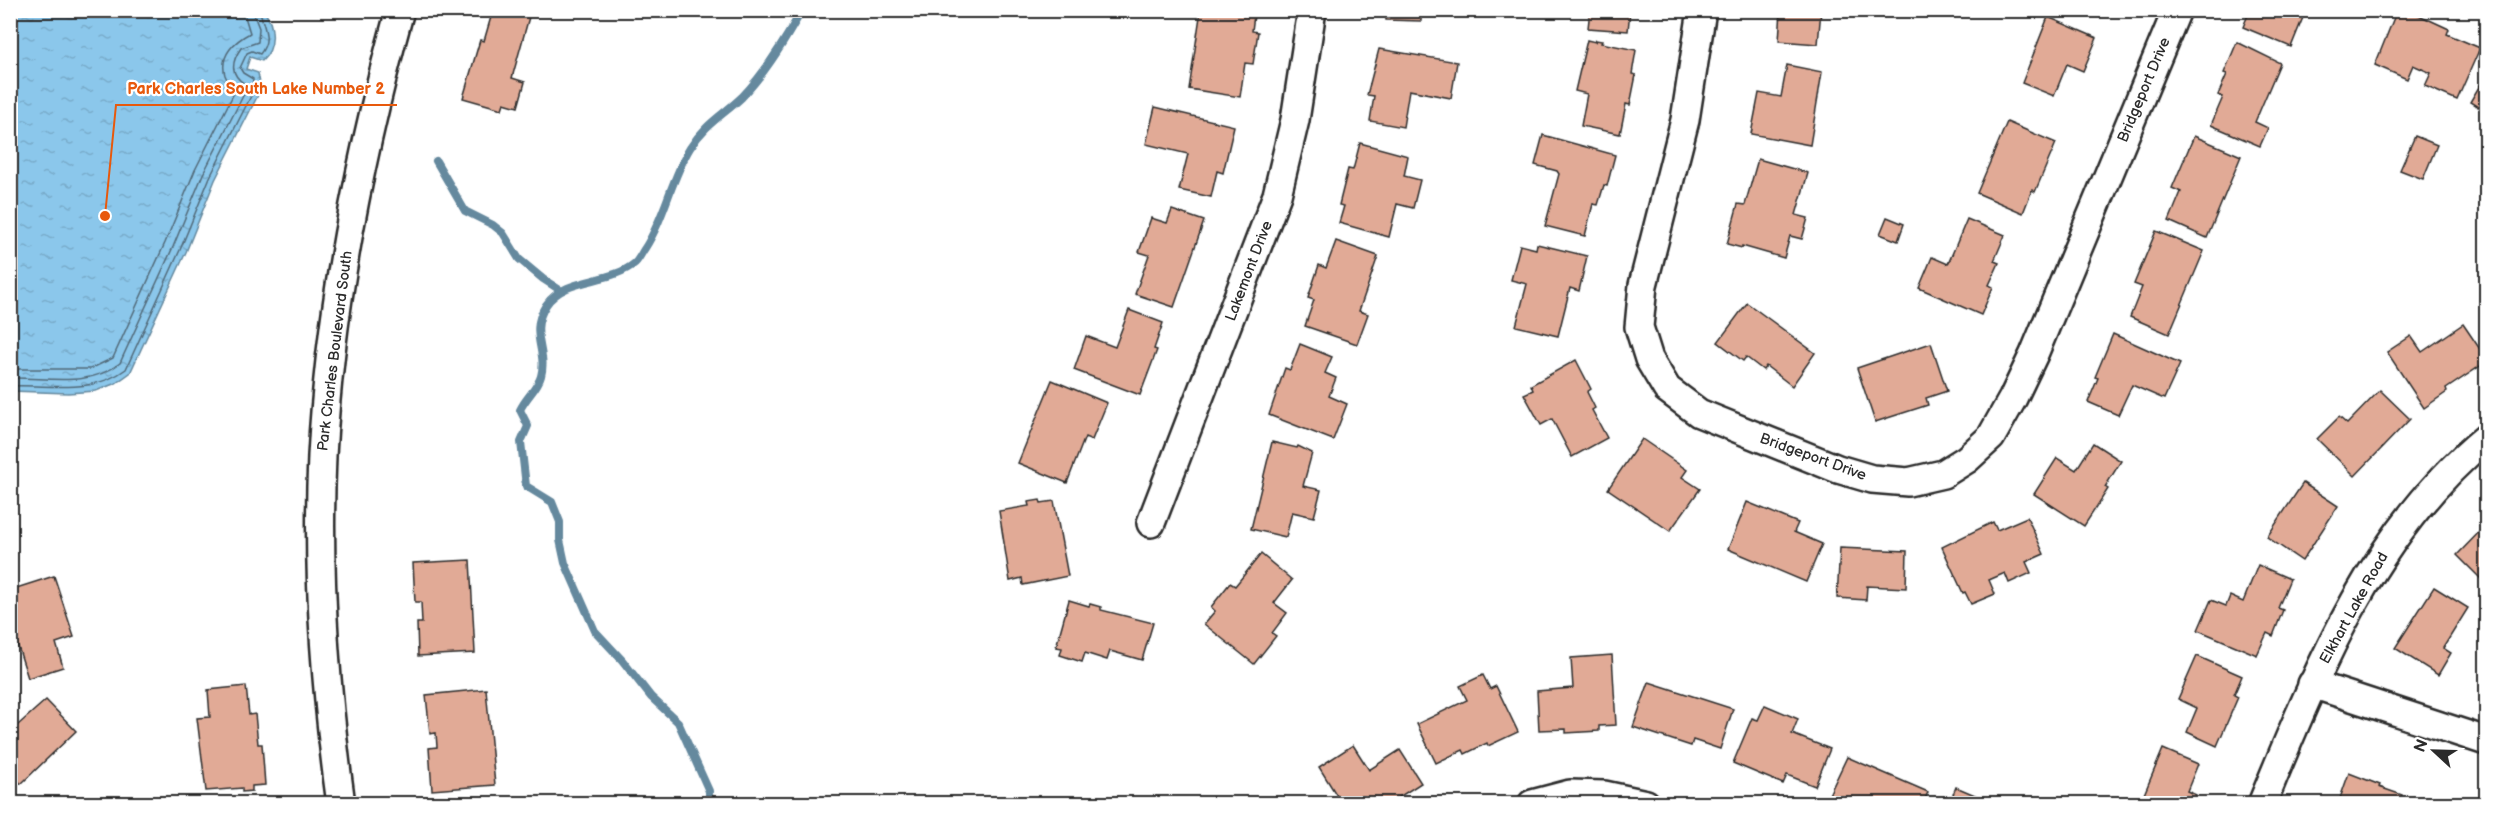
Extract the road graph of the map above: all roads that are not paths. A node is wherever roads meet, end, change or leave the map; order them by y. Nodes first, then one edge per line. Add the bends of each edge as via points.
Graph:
1 (400, 10) edge
2 (1312, 10) edge
3 (1702, 10) edge
4 (2177, 10) edge
5 (2487, 438) edge
6 (1151, 523) dead end
7 (2312, 684) junction
8 (2487, 741) edge
9 (341, 804) edge
10 (1532, 804) edge
11 (1646, 804) edge
12 (2262, 804) edge

1 - 9 street, Park Charles Boulevard South via 378,94 345,258 322,455 323,619
2 - 6 street, Lakemont Drive via 1295,120 1278,195
3 - 4 street, Bridgeport Drive via 1685,120 1642,285 1639,327 1649,359 1667,389 1699,413 1838,469 1872,479 1908,482 1943,474 1991,437 2034,354
5 - 7 street, Elkhart Lake Road via 2421,502 2376,563
7 - 8 street
7 - 12 street, Elkhart Lake Road
10 - 11 street via 1570,794 1604,795

